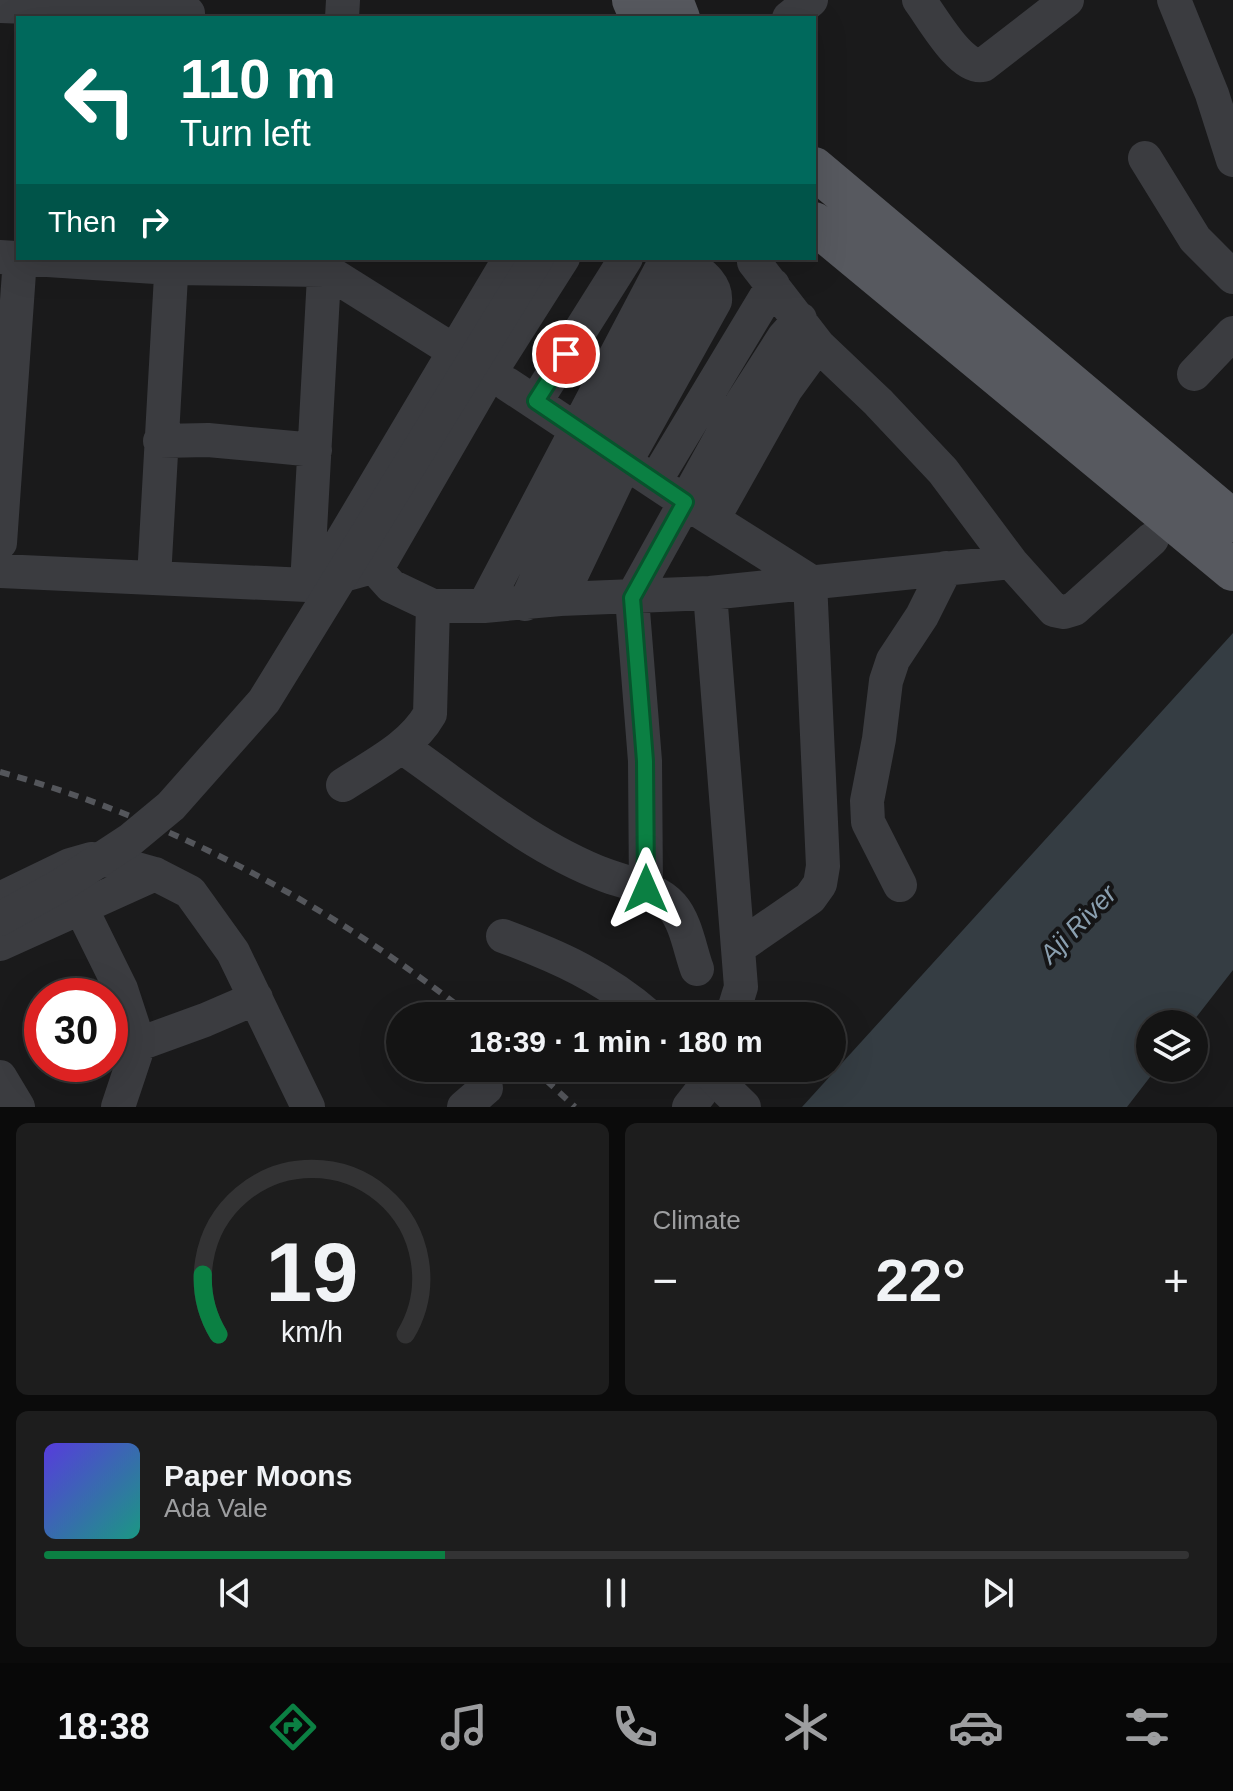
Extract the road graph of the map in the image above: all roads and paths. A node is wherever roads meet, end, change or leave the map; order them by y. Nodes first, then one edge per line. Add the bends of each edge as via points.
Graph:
1 (811, 0) edge
2 (919, 0) edge
3 (1067, 0) edge
4 (1174, 0) edge
5 (21, 8) edge
6 (188, 10) edge
7 (791, 16) edge
8 (1145, 158) dead end
9 (1233, 160) edge
10 (816, 170) edge
11 (816, 224) edge
12 (20, 260) edge
13 (80, 260) edge
14 (509, 260) edge
15 (536, 260) edge
16 (562, 260) edge
17 (625, 260) edge
18 (682, 262) edge
19 (171, 263) edge
20 (325, 264) edge
21 (1233, 277) edge
22 (809, 332) junction
23 (1233, 333) edge
24 (454, 351) junction
25 (1194, 374) dead end
26 (507, 384) dead end
27 (1055, 398) junction
28 (536, 401) junction
29 (160, 441) junction
30 (600, 445) junction
31 (315, 450) junction
32 (655, 481) junction
33 (699, 510) junction
34 (1233, 521) edge
35 (1152, 539) dead end
36 (0, 543) edge
37 (1011, 562) junction
38 (379, 565) junction
39 (946, 568) junction
40 (1233, 570) edge
41 (0, 571) edge
42 (154, 578) junction
43 (810, 581) junction
44 (312, 584) junction
45 (710, 593) junction
46 (632, 598) junction
47 (560, 599) junction
48 (525, 604) junction
49 (433, 606) junction
50 (484, 606) junction
51 (402, 747) junction
52 (343, 785) dead end
53 (155, 874) junction
54 (900, 885) dead end
55 (646, 889) junction
56 (0, 899) edge
57 (81, 908) junction
58 (0, 919) edge
59 (503, 936) dead end
60 (0, 944) edge
61 (739, 947) junction
62 (697, 969) dead end
63 (256, 998) junction
64 (632, 1002) edge
65 (736, 1002) edge
66 (139, 1044) junction
67 (705, 1082) edge
68 (718, 1082) edge
69 (118, 1107) edge
70 (308, 1107) edge
71 (689, 1107) edge
72 (744, 1107) edge

1 - 7 street
2 - 3 street via 959,55 976,67
4 - 9 street
5 - 6 street
8 - 21 street via 1195,239
10 - 27 main road
11 - 27 main road
12 - 36 street
13 - 19 street
14 - 24 street
15 - 58 street, bridge via 264,701 171,806 130,840
16 - 38 street
17 - 28 street
18 - 30 street
18 - 30 street via 712,284 715,301
19 - 20 street
19 - 29 street
20 - 24 street
20 - 31 street
22 - 32 street via 763,273
22 - 33 street via 786,389
22 - 37 street via 943,471
23 - 25 street
24 - 44 street
26 - 28 street
27 - 34 main road
27 - 40 main road
28 - 30 street
29 - 31 street
29 - 42 street
30 - 32 street
30 - 47 street
30 - 48 street
30 - 50 street
31 - 44 street
32 - 33 street
33 - 43 street
33 - 46 street
35 - 37 street via 1074,609 1064,612 1054,610
37 - 39 street
38 - 44 street
38 - 49 street via 391,586
39 - 43 street
39 - 54 street via 893,660 880,709 868,822
41 - 42 street
42 - 44 street
43 - 45 street
43 - 61 street via 820,884 810,898
45 - 46 street
45 - 61 street
46 - 47 street
46 - 55 street via 645,761
47 - 48 street
48 - 50 street
49 - 50 street
49 - 51 street via 430,714
51 - 52 street
51 - 55 street via 562,857
53 - 56 street via 91,859
53 - 57 street
53 - 63 street via 190,892 233,952
55 - 62 street via 672,906
57 - 60 street
57 - 66 street via 121,989
59 - 64 street via 584,969
61 - 65 street
63 - 66 street
63 - 70 street
66 - 69 street
67 - 71 street
68 - 72 street, bridge

